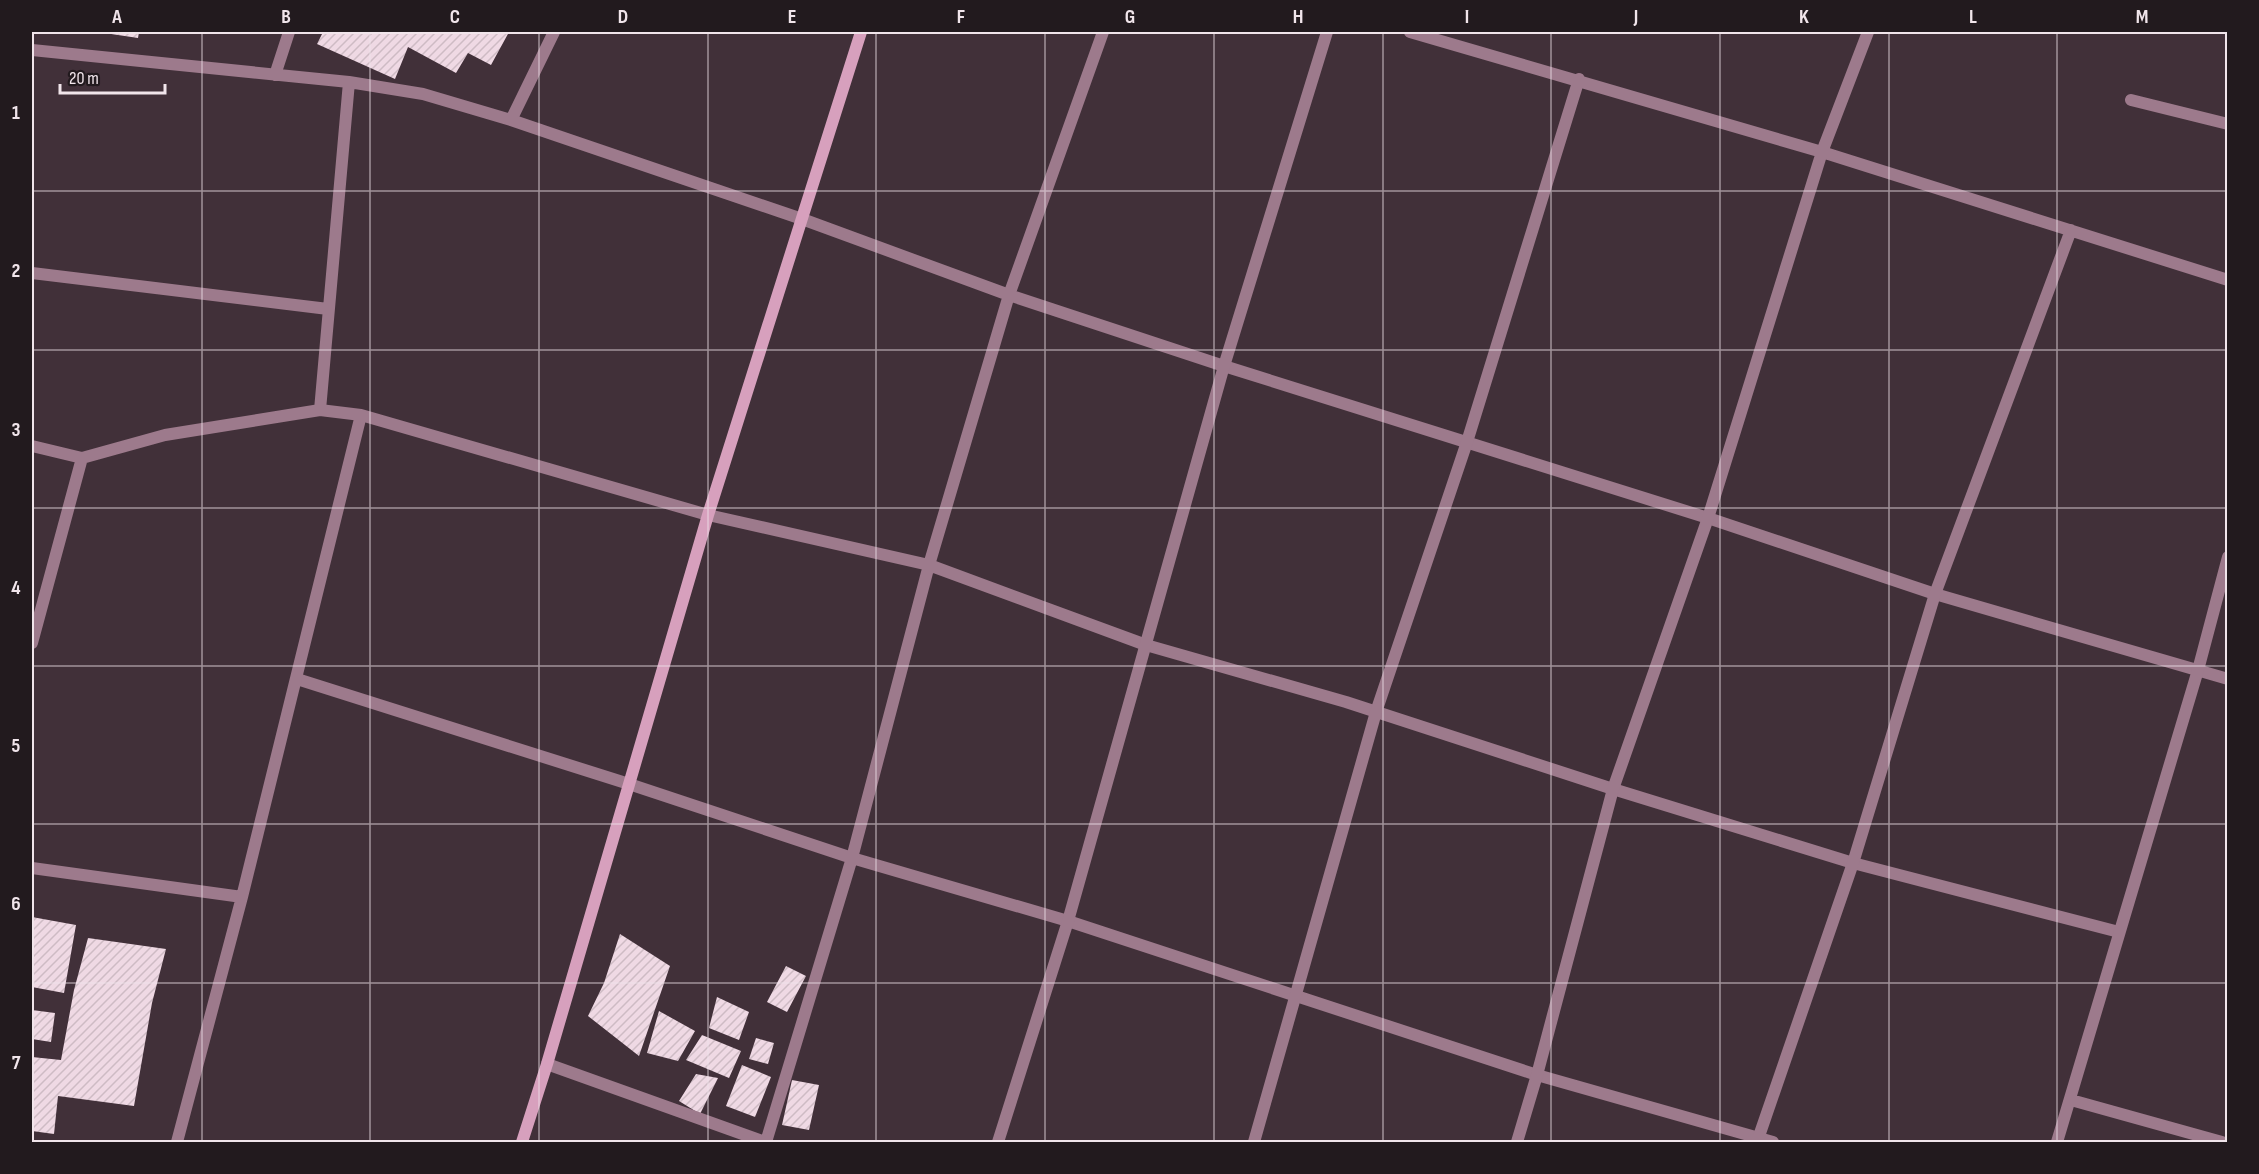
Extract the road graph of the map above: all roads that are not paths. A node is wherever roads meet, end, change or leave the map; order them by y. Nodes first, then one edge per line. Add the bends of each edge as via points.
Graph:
1 (289, 32) edge
2 (554, 32) edge
3 (861, 32) edge
4 (1103, 32) edge
5 (1327, 32) edge
6 (1410, 32) edge
7 (1868, 32) edge
8 (32, 50) edge
9 (275, 75) junction
10 (1579, 79) junction
11 (350, 82) junction
12 (2131, 100) dead end
13 (511, 120) junction
14 (2228, 124) edge
15 (1822, 152) junction
16 (802, 219) junction
17 (2071, 230) junction
18 (32, 273) edge
19 (2228, 280) edge
20 (1009, 295) junction
21 (328, 309) junction
22 (1224, 366) junction
23 (320, 410) junction
24 (361, 415) junction
25 (1467, 442) junction
26 (32, 446) edge
27 (82, 458) junction
28 (708, 515) junction
29 (1707, 518) junction
30 (2228, 557) edge
31 (929, 566) junction
32 (1935, 594) junction
33 (32, 643) edge
34 (1146, 645) junction
35 (2198, 670) junction
36 (297, 679) junction
37 (2228, 679) edge
38 (1376, 711) junction
39 (629, 784) junction
40 (1613, 789) junction
41 (852, 858) junction
42 (1853, 863) junction
43 (32, 868) edge
44 (242, 897) junction
45 (1068, 921) junction
46 (2120, 932) junction
47 (1296, 995) junction
48 (547, 1064) junction
49 (1537, 1075) junction
50 (2071, 1100) junction
51 (1757, 1141) edge
52 (177, 1143) edge
53 (522, 1143) edge
54 (766, 1143) edge
55 (998, 1143) edge
56 (1254, 1143) edge
57 (1517, 1143) edge
58 (1773, 1143) edge
59 (2057, 1143) edge
60 (2222, 1143) edge

1 - 9 street
2 - 13 street
3 - 16 street
4 - 20 street
5 - 22 street
6 - 10 street
7 - 15 street
8 - 9 street
9 - 11 street
10 - 15 street
10 - 25 street
11 - 13 street via 423,94
11 - 21 street
12 - 14 street
13 - 16 street
15 - 17 street
15 - 29 street
16 - 20 street
16 - 28 street
17 - 19 street
17 - 32 street
18 - 21 street
20 - 22 street
20 - 31 street
21 - 23 street
22 - 25 street
22 - 34 street
23 - 24 street
23 - 27 street via 165,435
24 - 28 street
24 - 36 street
25 - 29 street
25 - 38 street
26 - 27 street
27 - 33 street
28 - 31 street
28 - 39 street
29 - 32 street
29 - 40 street
30 - 35 street
31 - 34 street
31 - 41 street
32 - 35 street
32 - 42 street
34 - 38 street
34 - 45 street
35 - 37 street
35 - 46 street
36 - 39 street
36 - 44 street
38 - 40 street
38 - 47 street
39 - 41 street
39 - 48 street
40 - 42 street
40 - 49 street
41 - 45 street
41 - 54 street
42 - 46 street
42 - 51 street
43 - 44 street
44 - 52 street
45 - 47 street
45 - 55 street
46 - 50 street
47 - 49 street
47 - 56 street
48 - 53 street
48 - 54 street
49 - 51 street
49 - 57 street
50 - 59 street
50 - 60 street
51 - 58 street

